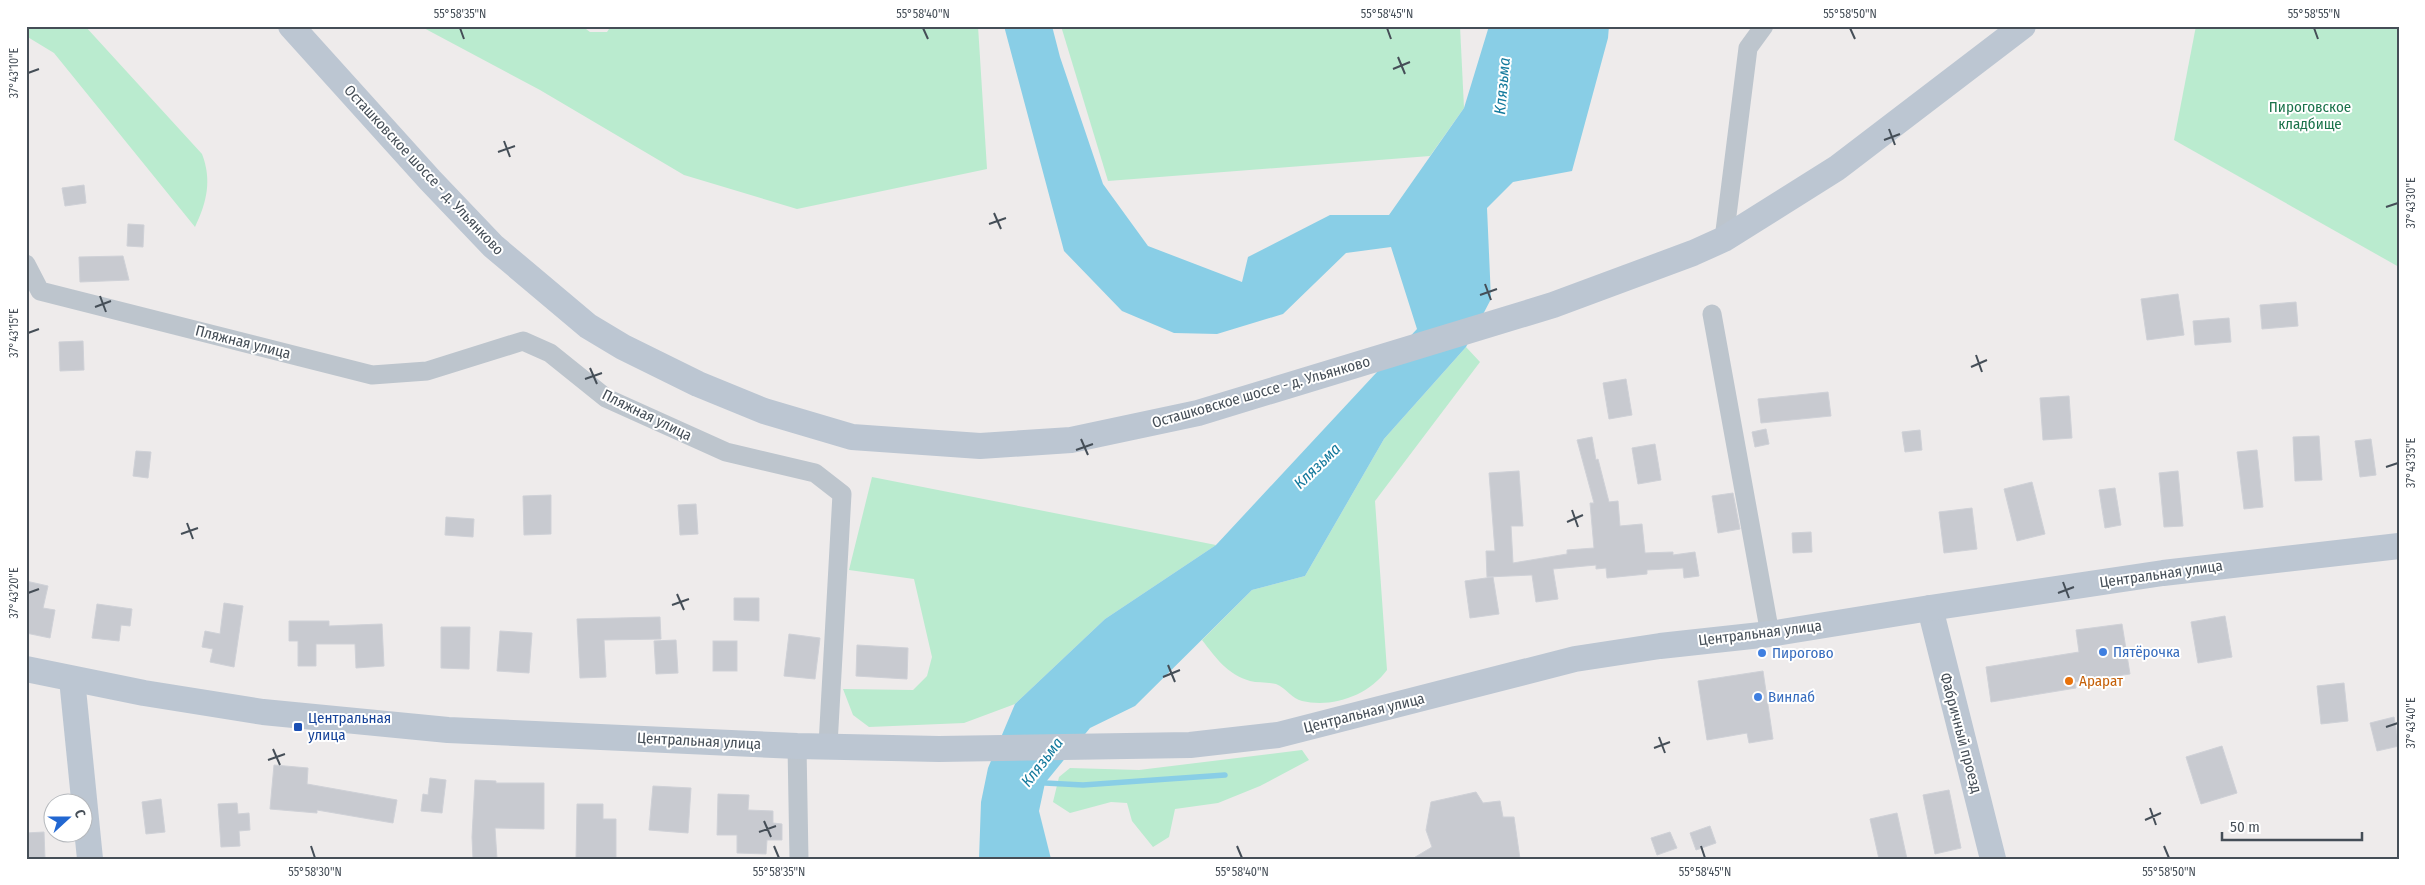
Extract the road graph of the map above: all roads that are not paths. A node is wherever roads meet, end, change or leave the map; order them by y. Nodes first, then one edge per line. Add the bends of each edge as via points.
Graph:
1 (291, 26) edge
2 (1764, 26) edge
3 (2023, 26) edge
4 (1724, 239) junction
5 (26, 264) edge
6 (1712, 314) dead end
7 (2399, 546) edge
8 (1930, 608) junction
9 (1770, 634) junction
10 (26, 669) edge
11 (72, 679) junction
12 (797, 746) junction
13 (828, 746) junction
14 (90, 859) edge
15 (798, 859) edge
16 (1994, 859) edge

1 - 4 street, Осташковское шоссе - д. Ульянково via 493,246 588,326 698,384 764,411 852,436 980,446 1071,440 1198,413 1554,305
2 - 4 street via 1748,48
3 - 4 street, Осташковское шоссе - д. Ульянково via 1837,168
5 - 13 street, Пляжная улица via 40,291 372,375 427,371 523,341 550,353 606,398 726,452 815,473 842,494
6 - 9 street
7 - 8 street, Центральная улица via 2163,573
8 - 9 street, Центральная улица
8 - 16 street, Фабричный проезд
9 - 13 street, Центральная улица via 1575,659 1278,735 1190,745 1128,747 939,749
10 - 11 street, Центральная улица
11 - 12 street, Центральная улица via 263,712 448,730
11 - 14 street
12 - 13 street, Центральная улица
12 - 15 street

